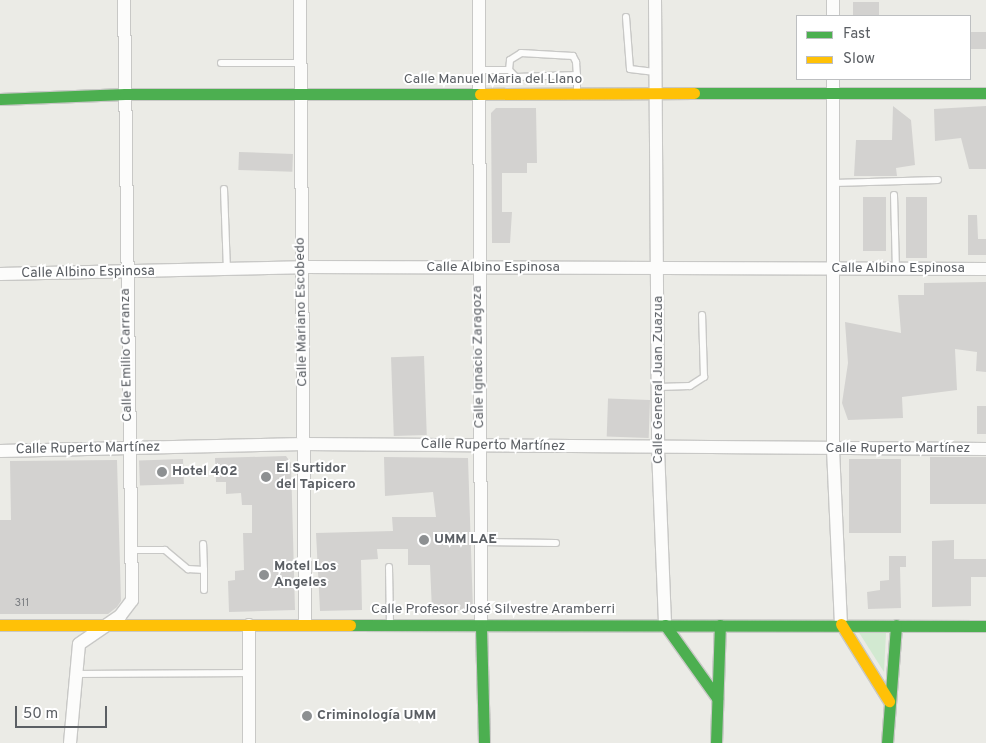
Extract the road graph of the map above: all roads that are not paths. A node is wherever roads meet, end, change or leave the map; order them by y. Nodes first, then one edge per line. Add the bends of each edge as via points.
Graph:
1 (124, 0) edge
2 (300, 0) edge
3 (479, 0) edge
4 (655, 0) edge
5 (833, 0) edge
6 (833, 15) edge
7 (626, 17) dead end
8 (221, 63) dead end
9 (300, 63) junction
10 (479, 70) junction
11 (509, 70) junction
12 (655, 72) junction
13 (577, 75) junction
14 (833, 80) edge
15 (986, 93) edge
16 (125, 94) junction
17 (301, 94) junction
18 (832, 94) junction
19 (577, 95) junction
20 (656, 95) junction
21 (479, 96) junction
22 (0, 99) edge
23 (938, 180) dead end
24 (834, 183) junction
25 (224, 189) dead end
26 (894, 195) dead end
27 (302, 267) junction
28 (478, 268) junction
29 (658, 268) junction
30 (227, 269) junction
31 (834, 269) junction
32 (896, 269) junction
33 (986, 269) edge
34 (126, 272) junction
35 (0, 274) edge
36 (702, 315) dead end
37 (658, 387) junction
38 (304, 444) junction
39 (479, 446) junction
40 (129, 448) junction
41 (658, 449) junction
42 (833, 449) junction
43 (986, 449) edge
44 (0, 451) edge
45 (481, 542) junction
46 (556, 543) dead end
47 (203, 544) dead end
48 (131, 550) junction
49 (389, 567) dead end
50 (204, 570) junction
51 (204, 590) dead end
52 (305, 624) junction
53 (841, 624) junction
54 (0, 625) edge
55 (249, 625) junction
56 (390, 625) junction
57 (665, 625) junction
58 (720, 625) junction
59 (896, 625) junction
60 (102, 626) junction
61 (986, 626) edge
62 (481, 627) junction
63 (250, 673) junction
64 (74, 674) junction
65 (717, 698) junction
66 (889, 701) junction
67 (70, 743) edge
68 (249, 743) edge
69 (484, 743) edge
70 (716, 743) edge
71 (887, 743) edge

1 - 16 street, Calle Emilio Carranza
2 - 9 street, Calle Mariano Escobedo
3 - 10 street, Calle Ignacio Zaragoza
4 - 12 street, Calle General Juan Zuazua
5 - 6 street
7 - 12 lane via 630,68
8 - 9 lane
9 - 17 street, Calle Mariano Escobedo
10 - 11 lane
10 - 21 street, Calle Ignacio Zaragoza
11 - 13 lane via 519,78
11 - 13 lane via 515,54 569,55 575,59
12 - 20 street, Calle General Juan Zuazua
13 - 19 lane
14 - 18 street
15 - 18 main road, Calle Manuel Maria del Llano
16 - 17 main road, Calle Manuel Maria del Llano
16 - 22 main road, Calle Manuel Maria del Llano
16 - 34 street, Calle Emilio Carranza
17 - 21 main road, Calle Manuel Maria del Llano
17 - 27 street, Calle Mariano Escobedo
18 - 20 main road, Calle Manuel Maria del Llano
18 - 24 street
19 - 20 main road, Calle Manuel Maria del Llano
19 - 21 main road, Calle Manuel Maria del Llano
20 - 29 street, Calle General Juan Zuazua
21 - 28 street, Calle Ignacio Zaragoza
23 - 24 lane
24 - 31 street
25 - 30 lane
26 - 32 lane
27 - 28 street, Calle Albino Espinosa
27 - 30 street, Calle Albino Espinosa
27 - 38 street, Calle Mariano Escobedo
28 - 29 street, Calle Albino Espinosa
28 - 39 street, Calle Ignacio Zaragoza
29 - 31 street, Calle Albino Espinosa
29 - 37 street, Calle General Juan Zuazua
30 - 34 street, Calle Albino Espinosa
31 - 32 street, Calle Albino Espinosa
31 - 42 street
32 - 33 street, Calle Albino Espinosa
34 - 35 street, Calle Albino Espinosa
34 - 40 street, Calle Emilio Carranza
36 - 37 lane via 704,377 690,386
37 - 41 street, Calle General Juan Zuazua
38 - 39 street, Calle Ruperto Martínez
38 - 40 street, Calle Ruperto Martínez
38 - 52 street, Calle Mariano Escobedo
39 - 41 street, Calle Ruperto Martínez
39 - 45 street, Calle Ignacio Zaragoza
40 - 44 street, Calle Ruperto Martínez
40 - 48 street, Calle Emilio Carranza
41 - 42 street, Calle Ruperto Martínez
41 - 57 street, Calle General Juan Zuazua
42 - 43 street, Calle Ruperto Martínez
42 - 53 street
45 - 46 lane
45 - 62 street, Calle Ignacio Zaragoza
47 - 50 lane
48 - 50 lane via 165,550 188,569
48 - 60 street, Calle Emilio Carranza via 132,600 120,616
49 - 56 lane
50 - 51 lane
52 - 55 main road, Calle Profesor José Silvestre Aramberri
52 - 56 main road, Calle Profesor José Silvestre Aramberri
53 - 58 main road, Calle Profesor José Silvestre Aramberri
53 - 59 main road, Calle Profesor José Silvestre Aramberri
53 - 66 main road
54 - 60 main road, Calle Profesor José Silvestre Aramberri
55 - 60 main road, Calle Profesor José Silvestre Aramberri
55 - 63 street
56 - 62 main road, Calle Profesor José Silvestre Aramberri
57 - 58 main road, Calle Profesor José Silvestre Aramberri
57 - 62 main road, Calle Profesor José Silvestre Aramberri
57 - 65 main road
58 - 65 main road
59 - 61 main road, Calle Profesor José Silvestre Aramberri
59 - 66 main road
60 - 64 street, Calle Emilio Carranza via 79,644
62 - 69 main road, Calle Ignacio Zaragoza
63 - 64 lane
63 - 68 street
64 - 67 street, Calle Emilio Carranza
65 - 70 main road
66 - 71 main road

